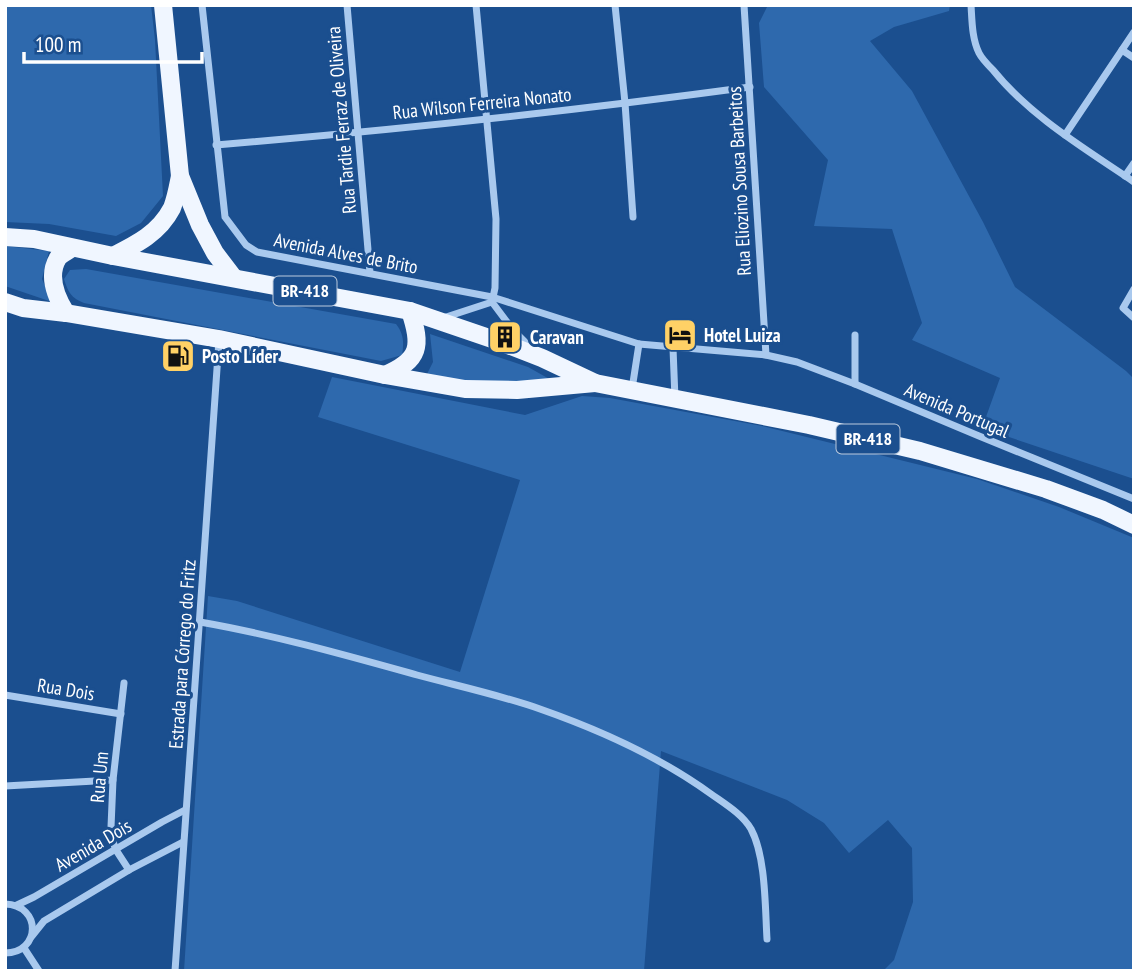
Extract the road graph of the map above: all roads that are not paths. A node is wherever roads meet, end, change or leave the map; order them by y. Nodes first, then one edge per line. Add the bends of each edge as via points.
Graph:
1 (163, 5) edge
2 (202, 5) edge
3 (347, 5) edge
4 (476, 5) edge
5 (615, 5) edge
6 (744, 5) edge
7 (971, 5) edge
8 (1134, 32) edge
9 (1122, 50) junction
10 (1134, 58) edge
11 (750, 86) junction
12 (625, 103) junction
13 (486, 119) junction
14 (359, 133) junction
15 (1065, 135) junction
16 (216, 145) junction
17 (1134, 163) edge
18 (180, 176) junction
19 (1125, 176) junction
20 (1134, 182) edge
21 (633, 217) dead end
22 (5, 237) edge
23 (72, 248) junction
24 (113, 256) junction
25 (370, 273) junction
26 (234, 278) junction
27 (1134, 289) edge
28 (492, 299) junction
29 (5, 302) edge
30 (410, 311) junction
31 (66, 313) junction
32 (1134, 318) edge
33 (437, 320) junction
34 (855, 335) dead end
35 (219, 339) junction
36 (639, 344) junction
37 (673, 348) junction
38 (766, 355) junction
39 (542, 358) junction
40 (385, 375) junction
41 (595, 383) junction
42 (855, 383) junction
43 (632, 391) junction
44 (675, 400) junction
45 (1134, 499) edge
46 (1134, 525) edge
47 (200, 622) junction
48 (124, 682) dead end
49 (5, 695) edge
50 (121, 714) junction
51 (113, 780) junction
52 (5, 786) edge
53 (185, 810) junction
54 (183, 842) junction
55 (116, 850) junction
56 (129, 870) junction
57 (5, 904) edge
58 (17, 905) junction
59 (32, 936) junction
60 (767, 939) dead end
61 (24, 948) junction
62 (5, 953) edge
63 (39, 971) edge
64 (175, 971) edge

1 - 18 main road
2 - 16 street, Avenida Alves de Brito
3 - 14 street, Rua Tardie Ferraz de Oliveira
4 - 13 street
5 - 12 street
6 - 11 street, Rua Eliozino Sousa Barbeitos
7 - 15 street via 979,54 1026,106
8 - 9 street
9 - 10 street
9 - 15 street
11 - 12 street, Rua Wilson Ferreira Nonato
11 - 38 street, Rua Eliozino Sousa Barbeitos
12 - 13 street, Rua Wilson Ferreira Nonato
12 - 21 street
13 - 14 street, Rua Wilson Ferreira Nonato
13 - 28 street via 496,219
14 - 16 street, Rua Wilson Ferreira Nonato
14 - 25 street, Rua Tardie Ferraz de Oliveira
15 - 19 street
16 - 25 street, Avenida Alves de Brito via 225,217 246,245 257,253
17 - 19 street
18 - 24 main road via 172,207 158,229
18 - 26 main road via 200,225
19 - 20 street
22 - 23 main road, BR-418
23 - 24 main road, BR-418
23 - 31 main road via 58,257 54,272 57,299
24 - 26 main road, BR-418
25 - 28 street, Avenida Alves de Brito
26 - 30 main road, BR-418
27 - 32 street via 1123,308
28 - 33 street
28 - 36 street, Avenida Alves de Brito
28 - 39 street via 513,330
29 - 31 main road, BR-418
30 - 33 main road, BR-418
30 - 40 main road via 417,343 413,357 404,367
31 - 35 main road, BR-418
33 - 39 main road, BR-418
34 - 42 street
35 - 40 main road, BR-418
35 - 47 street, Estrada para Córrego do Fritz
36 - 37 street, Avenida Alves de Brito
36 - 43 street
37 - 38 street, Avenida Alves de Brito
37 - 44 street
38 - 42 street, Avenida Portugal
39 - 41 main road, BR-418
40 - 41 main road, BR-418 via 465,388 517,390
41 - 43 main road, BR-418
42 - 45 street, Avenida Portugal
43 - 44 main road, BR-418
44 - 46 main road, BR-418 via 920,451 1046,489
47 - 53 street, Estrada para Córrego do Fritz
47 - 60 street via 293,641 538,709 601,732 659,761 697,783 750,827 761,864
48 - 50 street, Rua Um
49 - 50 street, Rua Dois
50 - 51 street, Rua Um
51 - 52 street
51 - 55 street, Rua Um via 111,827
53 - 54 street, Estrada para Córrego do Fritz
53 - 55 street, Avenida Dois
54 - 56 street, Avenida Dois
54 - 64 street, Estrada para Córrego do Fritz
55 - 56 street, Rua Um
55 - 58 street, Avenida Dois
56 - 59 street, Avenida Dois via 44,921
57 - 58 street
58 - 59 street via 30,916
59 - 61 street, Avenida Dois
61 - 62 street
61 - 63 street

